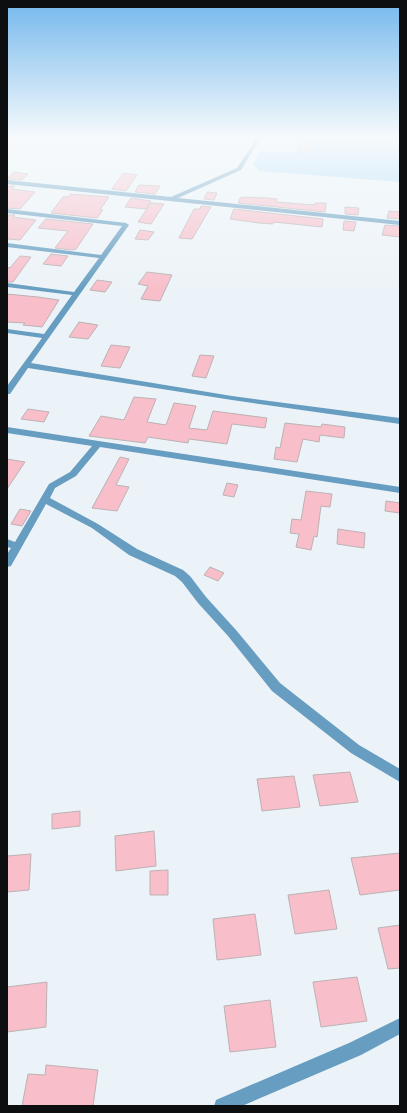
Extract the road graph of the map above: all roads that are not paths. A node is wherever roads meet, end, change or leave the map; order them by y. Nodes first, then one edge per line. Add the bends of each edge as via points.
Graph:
1 (68, 188) edge
2 (199, 188) edge
3 (171, 198) junction
4 (7, 211) edge
5 (400, 223) edge
6 (7, 245) edge
7 (104, 257) junction
8 (7, 285) edge
9 (76, 294) junction
10 (7, 331) edge
11 (45, 336) junction
12 (26, 365) junction
13 (7, 392) edge
14 (400, 421) edge
15 (7, 430) edge
16 (98, 444) junction
17 (400, 490) edge
18 (44, 499) junction
19 (12, 545) edge
20 (7, 563) edge
21 (400, 776) edge
22 (400, 1026) edge
23 (222, 1106) edge

1 - 3 street
2 - 3 street
3 - 5 street
4 - 7 street via 126,225
6 - 7 street
7 - 9 street
8 - 9 street
9 - 11 street
10 - 11 street
11 - 12 street
12 - 13 street
12 - 14 street via 232,398
15 - 16 street
16 - 17 street
16 - 18 street via 73,474 52,486
18 - 19 street
18 - 21 street via 95,526 133,552 179,573 276,687 355,749
19 - 20 street
22 - 23 street via 355,1049

